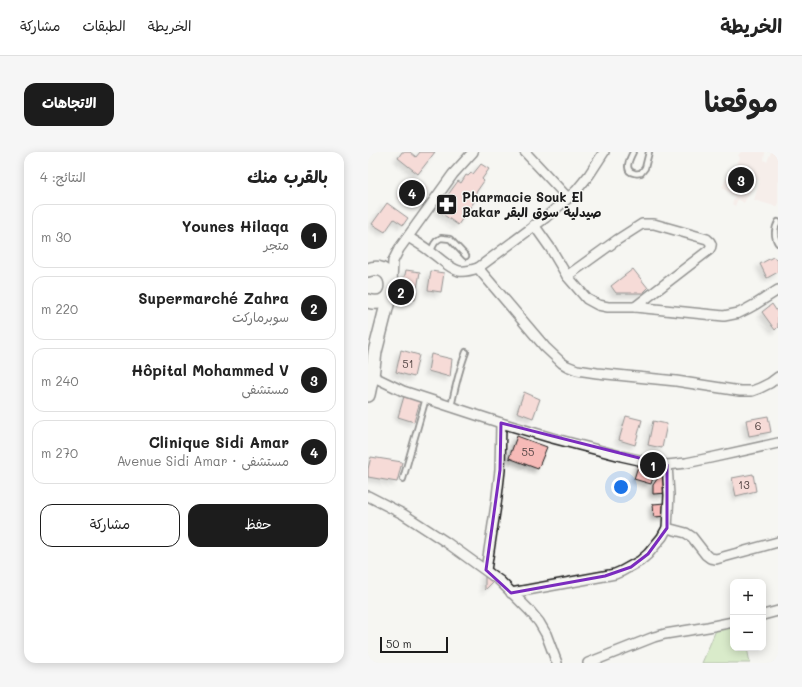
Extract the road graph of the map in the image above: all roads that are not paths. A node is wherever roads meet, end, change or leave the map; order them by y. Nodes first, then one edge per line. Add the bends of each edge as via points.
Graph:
1 (472, 152) edge
2 (525, 152) edge
3 (604, 152) edge
4 (633, 152) edge
5 (650, 152) edge
6 (568, 198) junction
7 (778, 222) edge
8 (534, 225) junction
9 (408, 237) junction
10 (778, 243) edge
11 (431, 252) junction
12 (466, 256) dead end
13 (393, 261) junction
14 (478, 268) junction
15 (372, 269) edge
16 (567, 276) junction
17 (391, 289) junction
18 (778, 290) edge
19 (370, 302) edge
20 (635, 307) junction
21 (383, 323) junction
22 (466, 352) dead end
23 (372, 376) junction
24 (778, 377) edge
25 (368, 395) edge
26 (426, 398) junction
27 (451, 407) junction
28 (501, 423) junction
29 (778, 443) edge
30 (667, 465) junction
31 (402, 480) dead end
32 (368, 496) edge
33 (666, 528) junction
34 (778, 542) edge
35 (486, 570) junction
36 (512, 593) junction
37 (778, 611) edge
38 (766, 614) edge
39 (730, 623) edge
40 (557, 663) edge
41 (588, 663) edge

1 - 9 street
2 - 6 street
3 - 6 street via 589,175
4 - 5 lane via 627,165 633,173 641,173
6 - 8 street
7 - 10 lane via 775,231
8 - 14 street
8 - 16 street
9 - 11 street
9 - 13 street
11 - 12 lane via 437,240 450,239
11 - 14 street via 447,265 460,271
13 - 15 street
13 - 17 street
14 - 24 street via 545,347 562,363 576,370 740,391 752,391
15 - 17 street via 388,275
16 - 20 street via 587,299 598,306
16 - 20 street via 642,224 654,224 710,241 709,250
17 - 19 street via 383,300
17 - 21 street
18 - 20 street via 747,309 724,316
19 - 21 street
21 - 23 street
22 - 27 lane
23 - 25 street
23 - 26 street via 403,391
26 - 27 street
26 - 31 lane
27 - 28 street
28 - 30 street via 621,456
28 - 35 street via 500,470
29 - 30 street
30 - 33 street via 669,496
32 - 35 street via 403,514
33 - 34 street via 686,533 692,537 702,552 716,559
33 - 36 street via 648,554 622,571
35 - 36 street
36 - 40 street via 543,629
37 - 38 street
39 - 41 street via 654,637

